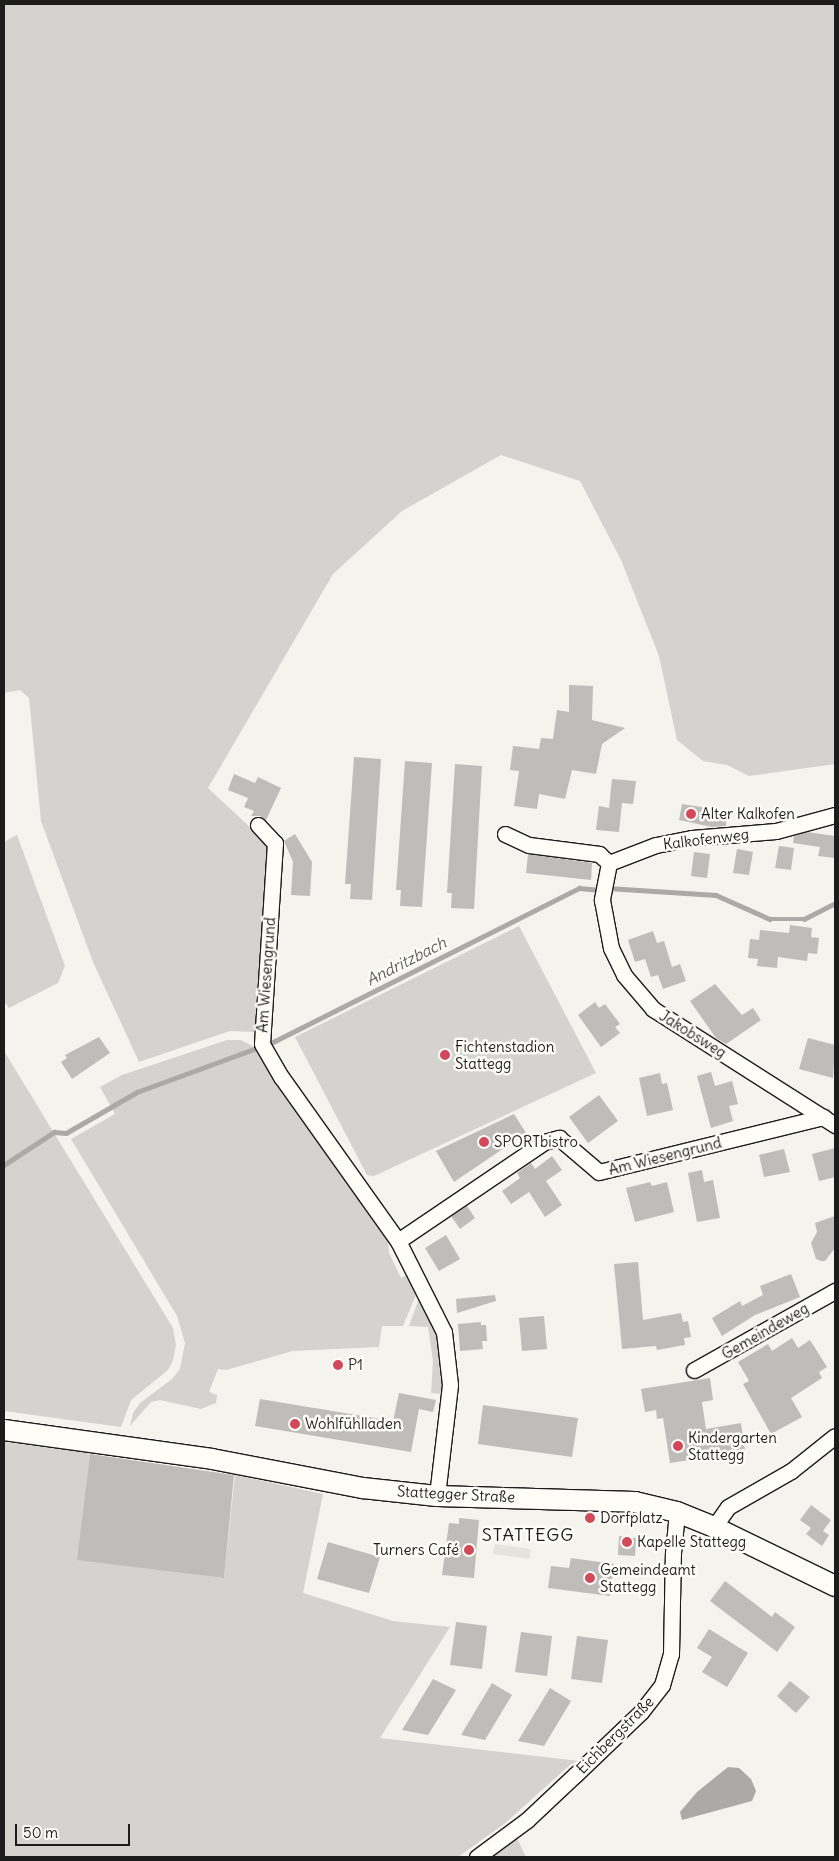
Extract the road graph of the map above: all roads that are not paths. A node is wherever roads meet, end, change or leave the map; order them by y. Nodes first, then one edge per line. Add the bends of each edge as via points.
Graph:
1 (835, 815) edge
2 (258, 825) dead end
3 (505, 834) dead end
4 (606, 870) junction
5 (829, 1121) edge
6 (398, 1241) junction
7 (835, 1291) edge
8 (694, 1370) dead end
9 (4, 1430) edge
10 (835, 1436) edge
11 (437, 1496) junction
12 (677, 1512) junction
13 (714, 1527) junction
14 (835, 1586) edge
15 (477, 1857) edge

1 - 4 street, Kalkofenweg via 776,831 692,838 656,845
2 - 6 street, Am Wiesengrund via 275,843 262,1044 282,1078
3 - 4 street via 529,845 599,854
4 - 5 street, Jakobsweg via 602,900 611,948 624,975 653,1009
5 - 6 street, Am Wiesengrund via 599,1172 559,1138 544,1142
6 - 11 street, Am Wiesengrund via 444,1332 450,1385
7 - 8 street, Gemeindeweg
9 - 11 main road, Stattegger Straße via 212,1459 363,1488
10 - 13 street via 791,1471 728,1507
11 - 12 main road, Stattegger Straße via 592,1498 635,1502
12 - 13 main road, Stattegger Straße
12 - 15 street, Eichbergstraße via 671,1654 662,1685 641,1712 527,1820
13 - 14 main road, Stattegger Straße

